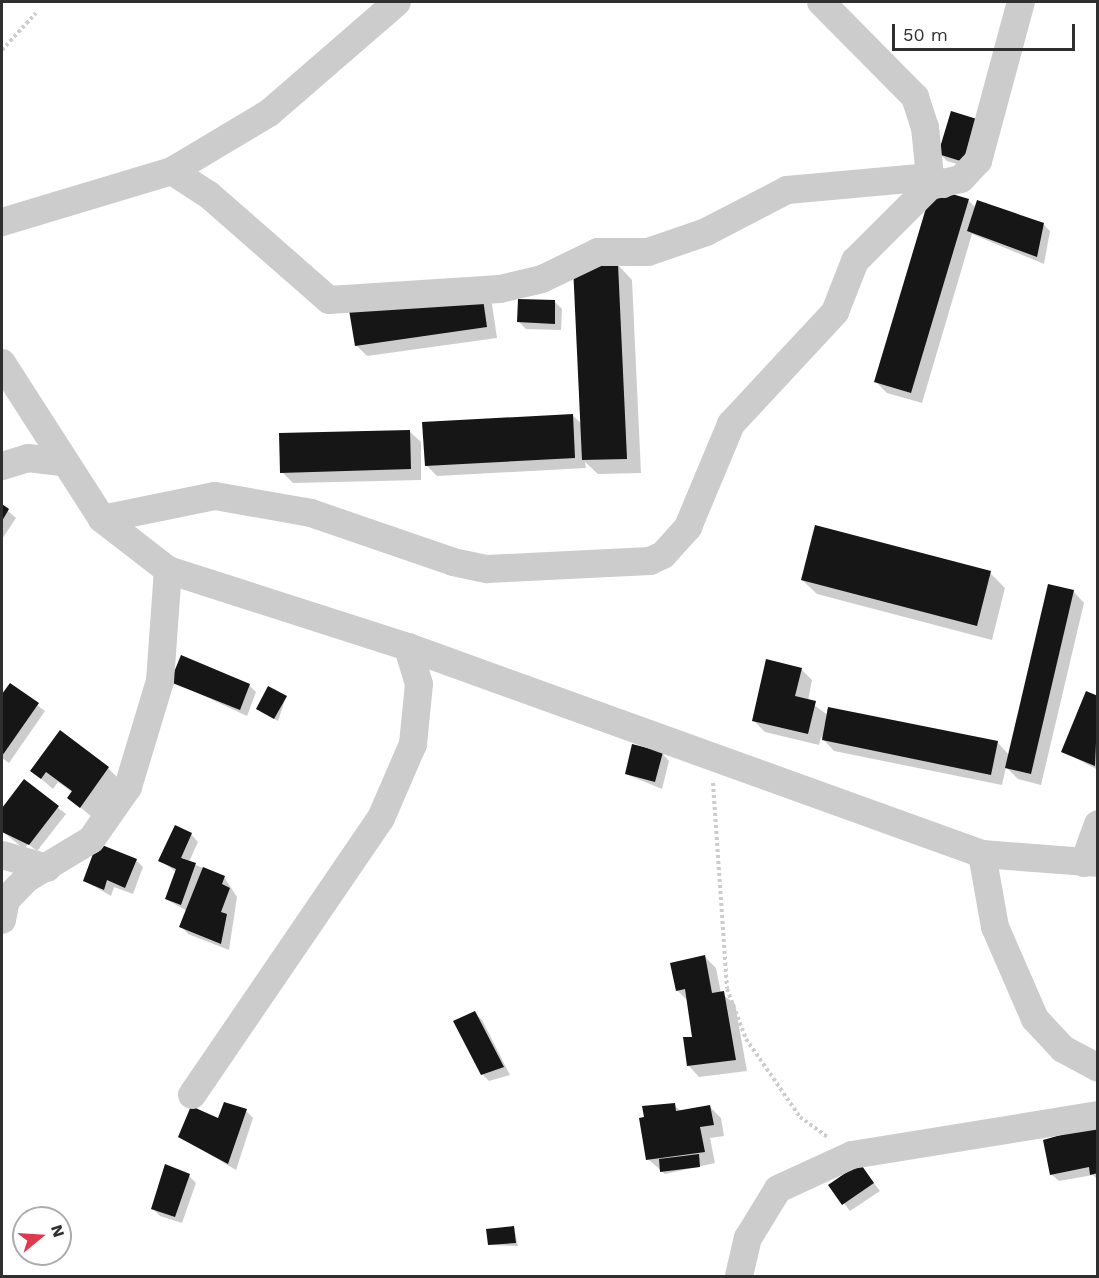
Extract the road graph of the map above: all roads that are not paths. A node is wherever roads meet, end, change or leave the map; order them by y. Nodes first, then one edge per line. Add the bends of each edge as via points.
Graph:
1 (397, 2) edge
2 (821, 2) edge
3 (1021, 2) edge
4 (172, 171) junction
5 (936, 180) junction
6 (2, 222) edge
7 (4, 371) edge
8 (66, 463) junction
9 (2, 466) edge
10 (102, 519) junction
11 (168, 570) junction
12 (408, 647) junction
13 (1098, 824) edge
14 (982, 854) junction
15 (2, 855) edge
16 (1091, 863) edge
17 (47, 868) junction
18 (2, 920) edge
19 (1098, 1068) edge
20 (192, 1095) dead end
21 (1098, 1115) edge
22 (739, 1276) edge

1 - 4 street via 269,113
2 - 5 street via 915,97
3 - 5 street via 978,161 961,179
4 - 5 street via 209,195 329,300 353,301 500,289 542,279 598,252 648,252 706,232 787,190
4 - 6 street
5 - 10 street via 855,261 835,312 731,424 688,527 663,555 650,561 488,569 453,562 311,513 215,496
7 - 8 street
8 - 9 street via 28,458
8 - 10 street
10 - 11 street
11 - 12 street
11 - 17 street via 160,681 128,787 91,840
12 - 14 street
12 - 20 street via 419,684 413,744 381,818
13 - 16 street
14 - 16 street
14 - 19 street via 995,927 1035,1019 1063,1049
15 - 17 street
17 - 18 street via 26,879 6,900
21 - 22 street via 852,1155 778,1189 748,1238

